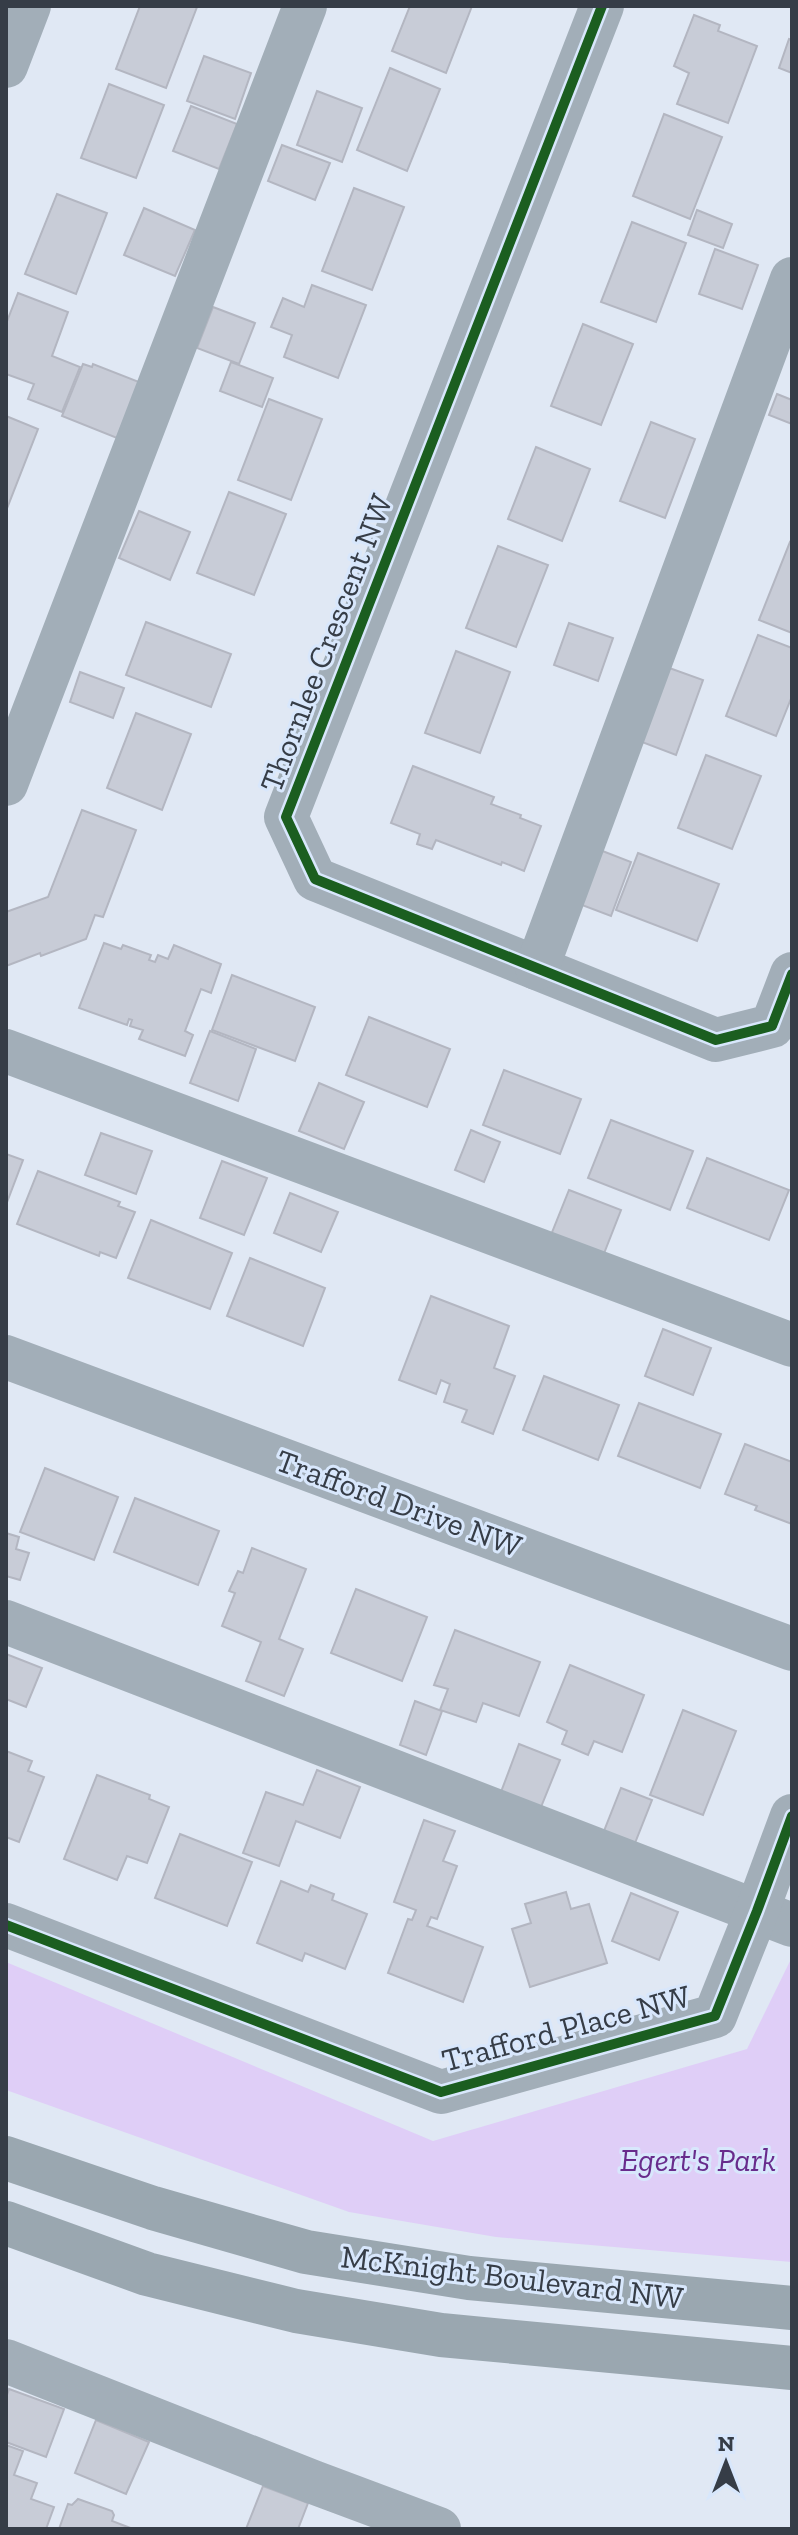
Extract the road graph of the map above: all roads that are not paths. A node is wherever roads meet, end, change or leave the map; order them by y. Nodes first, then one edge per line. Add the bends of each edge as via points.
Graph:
1 (29, 6) edge
2 (305, 6) edge
3 (602, 6) edge
4 (6, 66) edge
5 (792, 279) edge
6 (6, 784) edge
7 (537, 968) junction
8 (792, 974) edge
9 (6, 1051) edge
10 (792, 1345) edge
11 (6, 1357) edge
12 (6, 1622) edge
13 (792, 1649) edge
14 (792, 1816) edge
15 (775, 1918) edge
16 (6, 1925) edge
17 (6, 2158) edge
18 (6, 2223) edge
19 (792, 2308) edge
20 (6, 2361) edge
21 (792, 2368) edge
22 (439, 2529) edge

1 - 4 street
2 - 6 street
3 - 7 street, Thornlee Crescent NW via 286,817 315,879
5 - 7 street
7 - 8 street, Thornlee Crescent NW via 716,1040 772,1026
9 - 10 street
11 - 13 street, Trafford Drive NW
12 - 15 street
14 - 15 street, Trafford Place NW
15 - 16 street, Trafford Place NW via 715,2016 441,2092
17 - 19 main road, McKnight Boulevard NW via 306,2252 469,2278
18 - 21 main road, McKnight Boulevard NW via 147,2274 296,2311 441,2335
20 - 22 street

